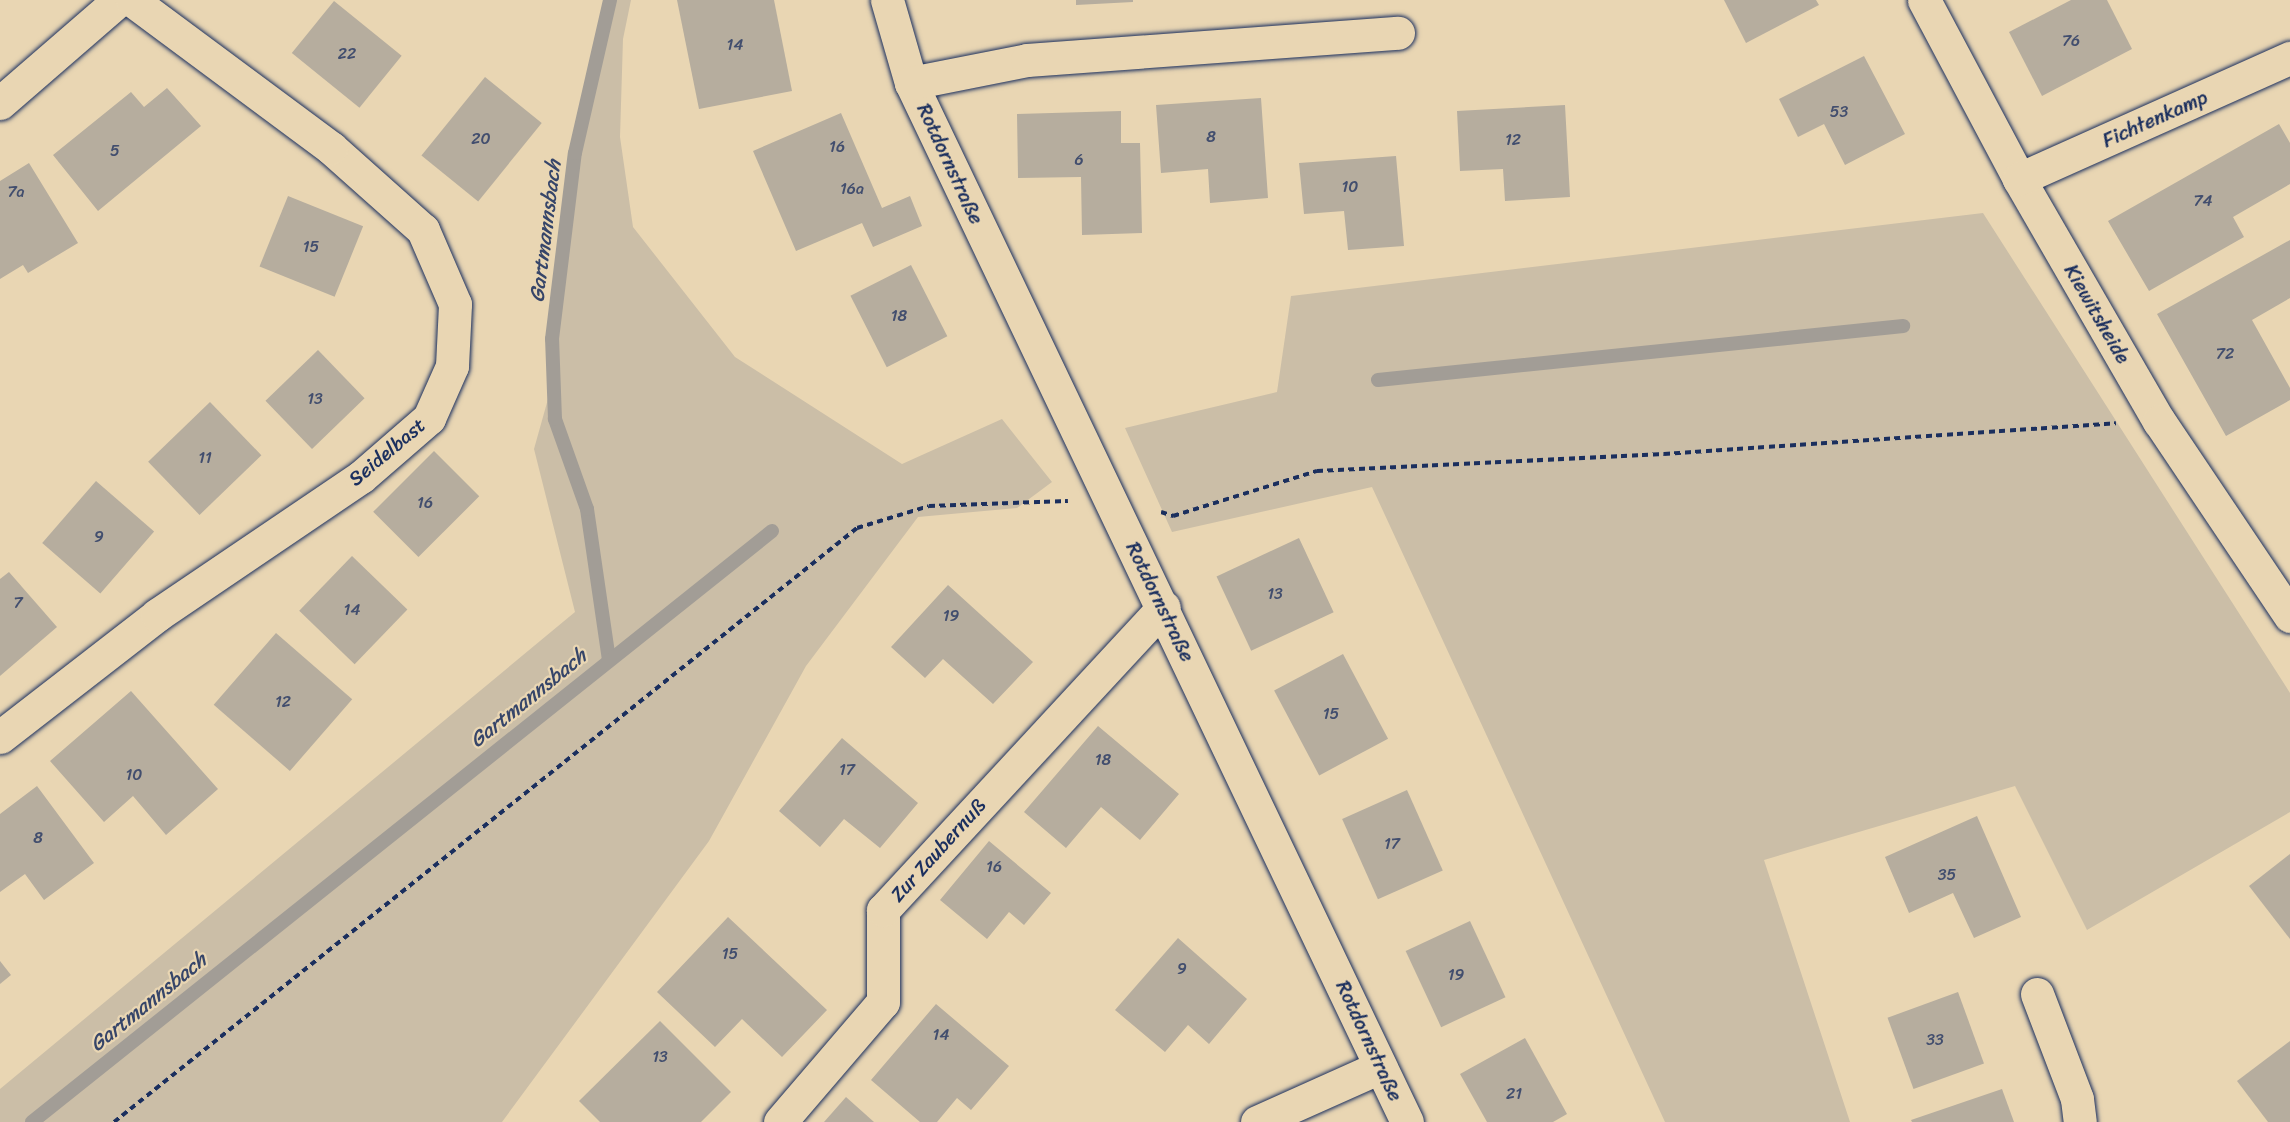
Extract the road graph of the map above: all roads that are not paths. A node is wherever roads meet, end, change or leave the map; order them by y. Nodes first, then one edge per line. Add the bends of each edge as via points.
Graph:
1 (119, 0) edge
2 (132, 0) edge
3 (887, 0) edge
4 (1924, 0) edge
5 (1398, 33) dead end
6 (2290, 58) edge
7 (912, 83) junction
8 (0, 103) edge
9 (2019, 179) junction
10 (1164, 607) junction
11 (2290, 616) edge
12 (0, 737) edge
13 (2037, 994) dead end
14 (1380, 1066) junction
15 (780, 1122) edge
16 (1257, 1122) edge
17 (1407, 1122) edge
18 (2080, 1122) edge

1 - 8 street
2 - 12 street, Seidelbast via 331,148 423,230 455,304 452,366 429,418 361,477 157,615
3 - 7 street, Rotdornstraße
4 - 9 street, Kiewitsheide
5 - 7 street, Rotdornstraße via 1028,60
6 - 9 street, Fichtenkamp
7 - 10 street, Rotdornstraße
9 - 11 street, Kiewitsheide via 2159,421
10 - 14 street, Rotdornstraße
10 - 15 street, Zur Zaubernuß via 884,910 884,1002
13 - 18 street via 2077,1099
14 - 16 street
14 - 17 street, Rotdornstraße

